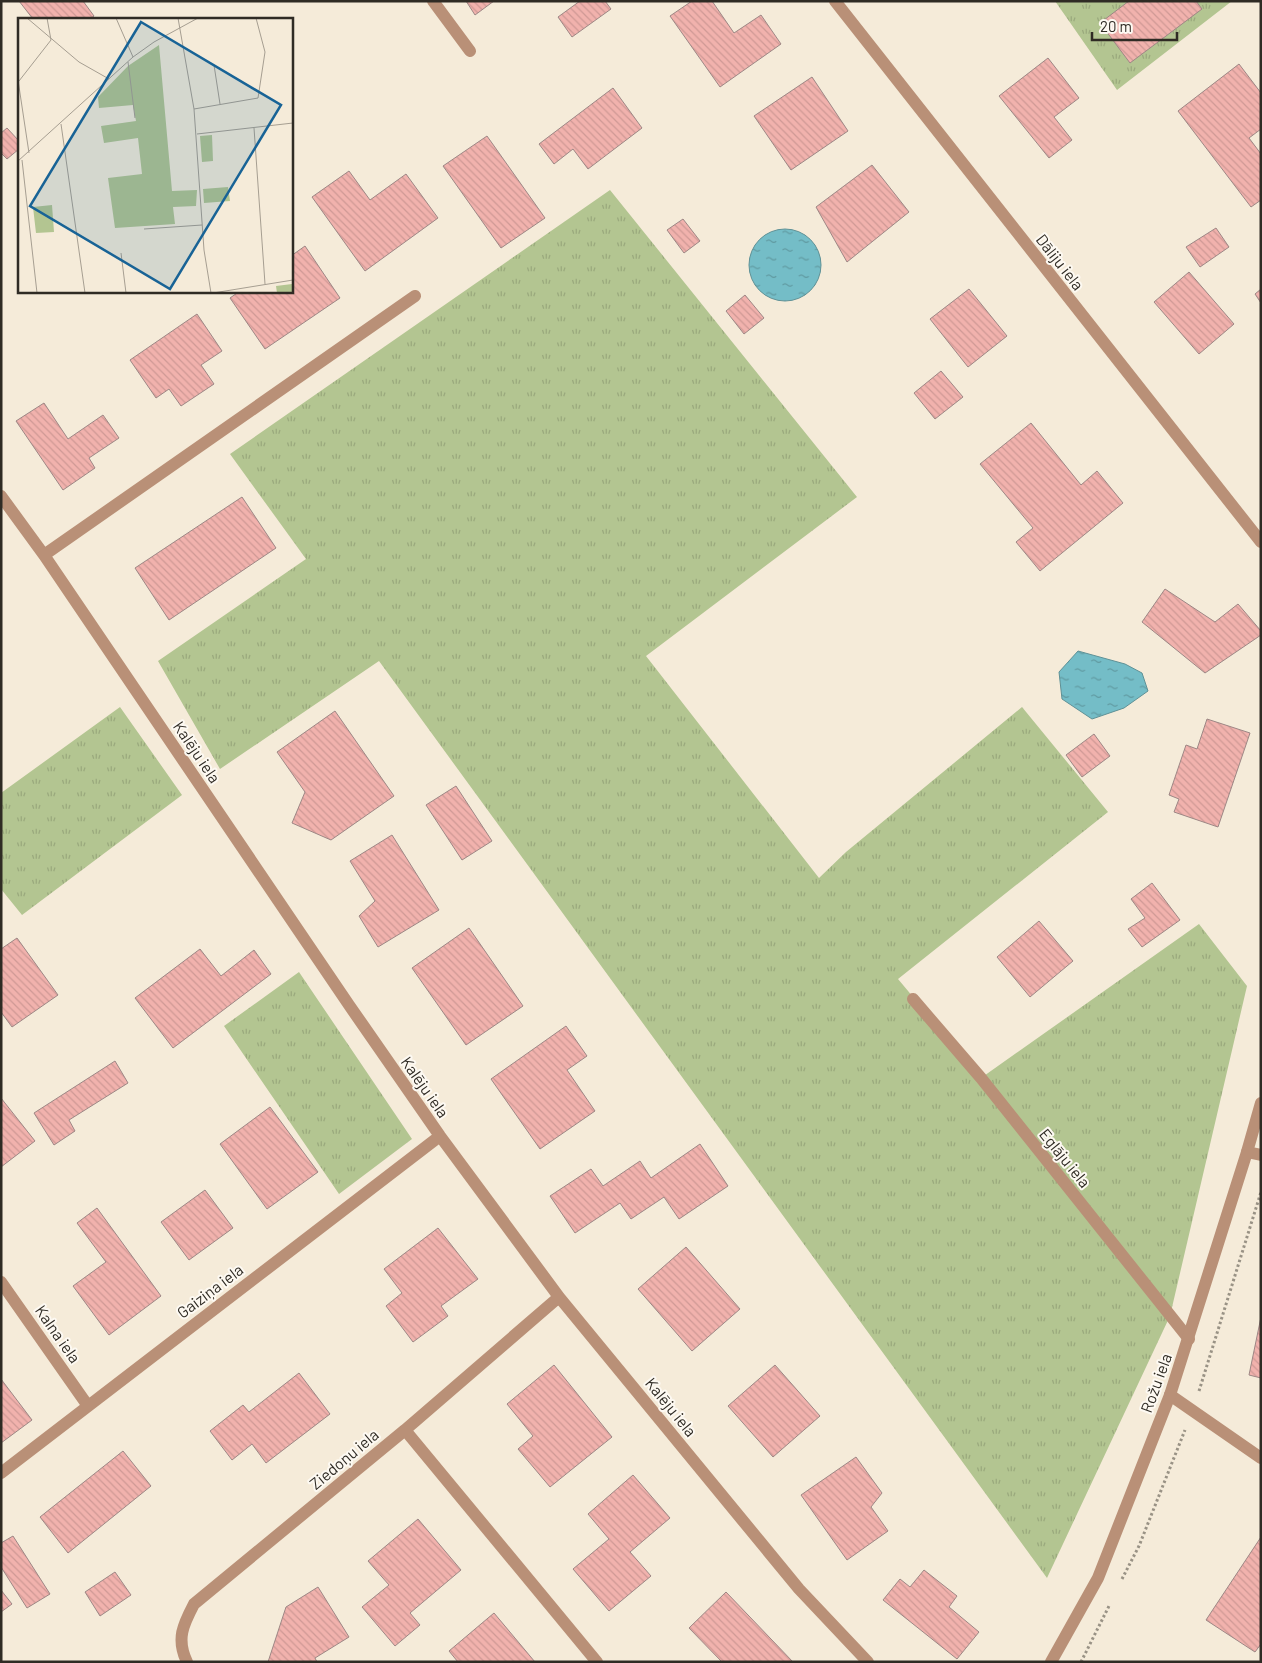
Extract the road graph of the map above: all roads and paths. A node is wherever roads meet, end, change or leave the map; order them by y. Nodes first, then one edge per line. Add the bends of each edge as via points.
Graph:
1 (432, 1) edge
2 (835, 1) edge
3 (470, 51) dead end
4 (415, 296) dead end
5 (1, 496) edge
6 (1261, 542) edge
7 (44, 555) junction
8 (913, 999) dead end
9 (1261, 1103) edge
10 (440, 1136) junction
11 (1247, 1152) junction
12 (1261, 1156) edge
13 (1, 1282) edge
14 (559, 1297) junction
15 (1189, 1339) junction
16 (1170, 1396) junction
17 (88, 1406) junction
18 (404, 1430) junction
19 (1261, 1458) edge
20 (1, 1473) edge
21 (187, 1662) edge
22 (597, 1662) edge
23 (868, 1662) edge
24 (1051, 1662) edge

1 - 3 street
2 - 6 street, Dāliju iela
4 - 7 street
5 - 7 street, Kalēju iela
7 - 10 street, Kalēju iela
8 - 15 street, Eglāju iela via 981,1078
9 - 11 street, Rožu iela
10 - 14 street, Kalēju iela
10 - 17 street, Gaiziņa iela
11 - 12 street
11 - 15 street, Rožu iela
13 - 17 street, Kalna iela
14 - 18 street, Ziedoņu iela
14 - 23 street, Kalēju iela via 799,1589
15 - 16 street, Rožu iela
16 - 19 street
16 - 24 street, Rožu iela via 1098,1578
17 - 20 street, Gaiziņa iela
18 - 21 street, Ziedoņu iela via 194,1604 183,1625 182,1650
18 - 22 street

